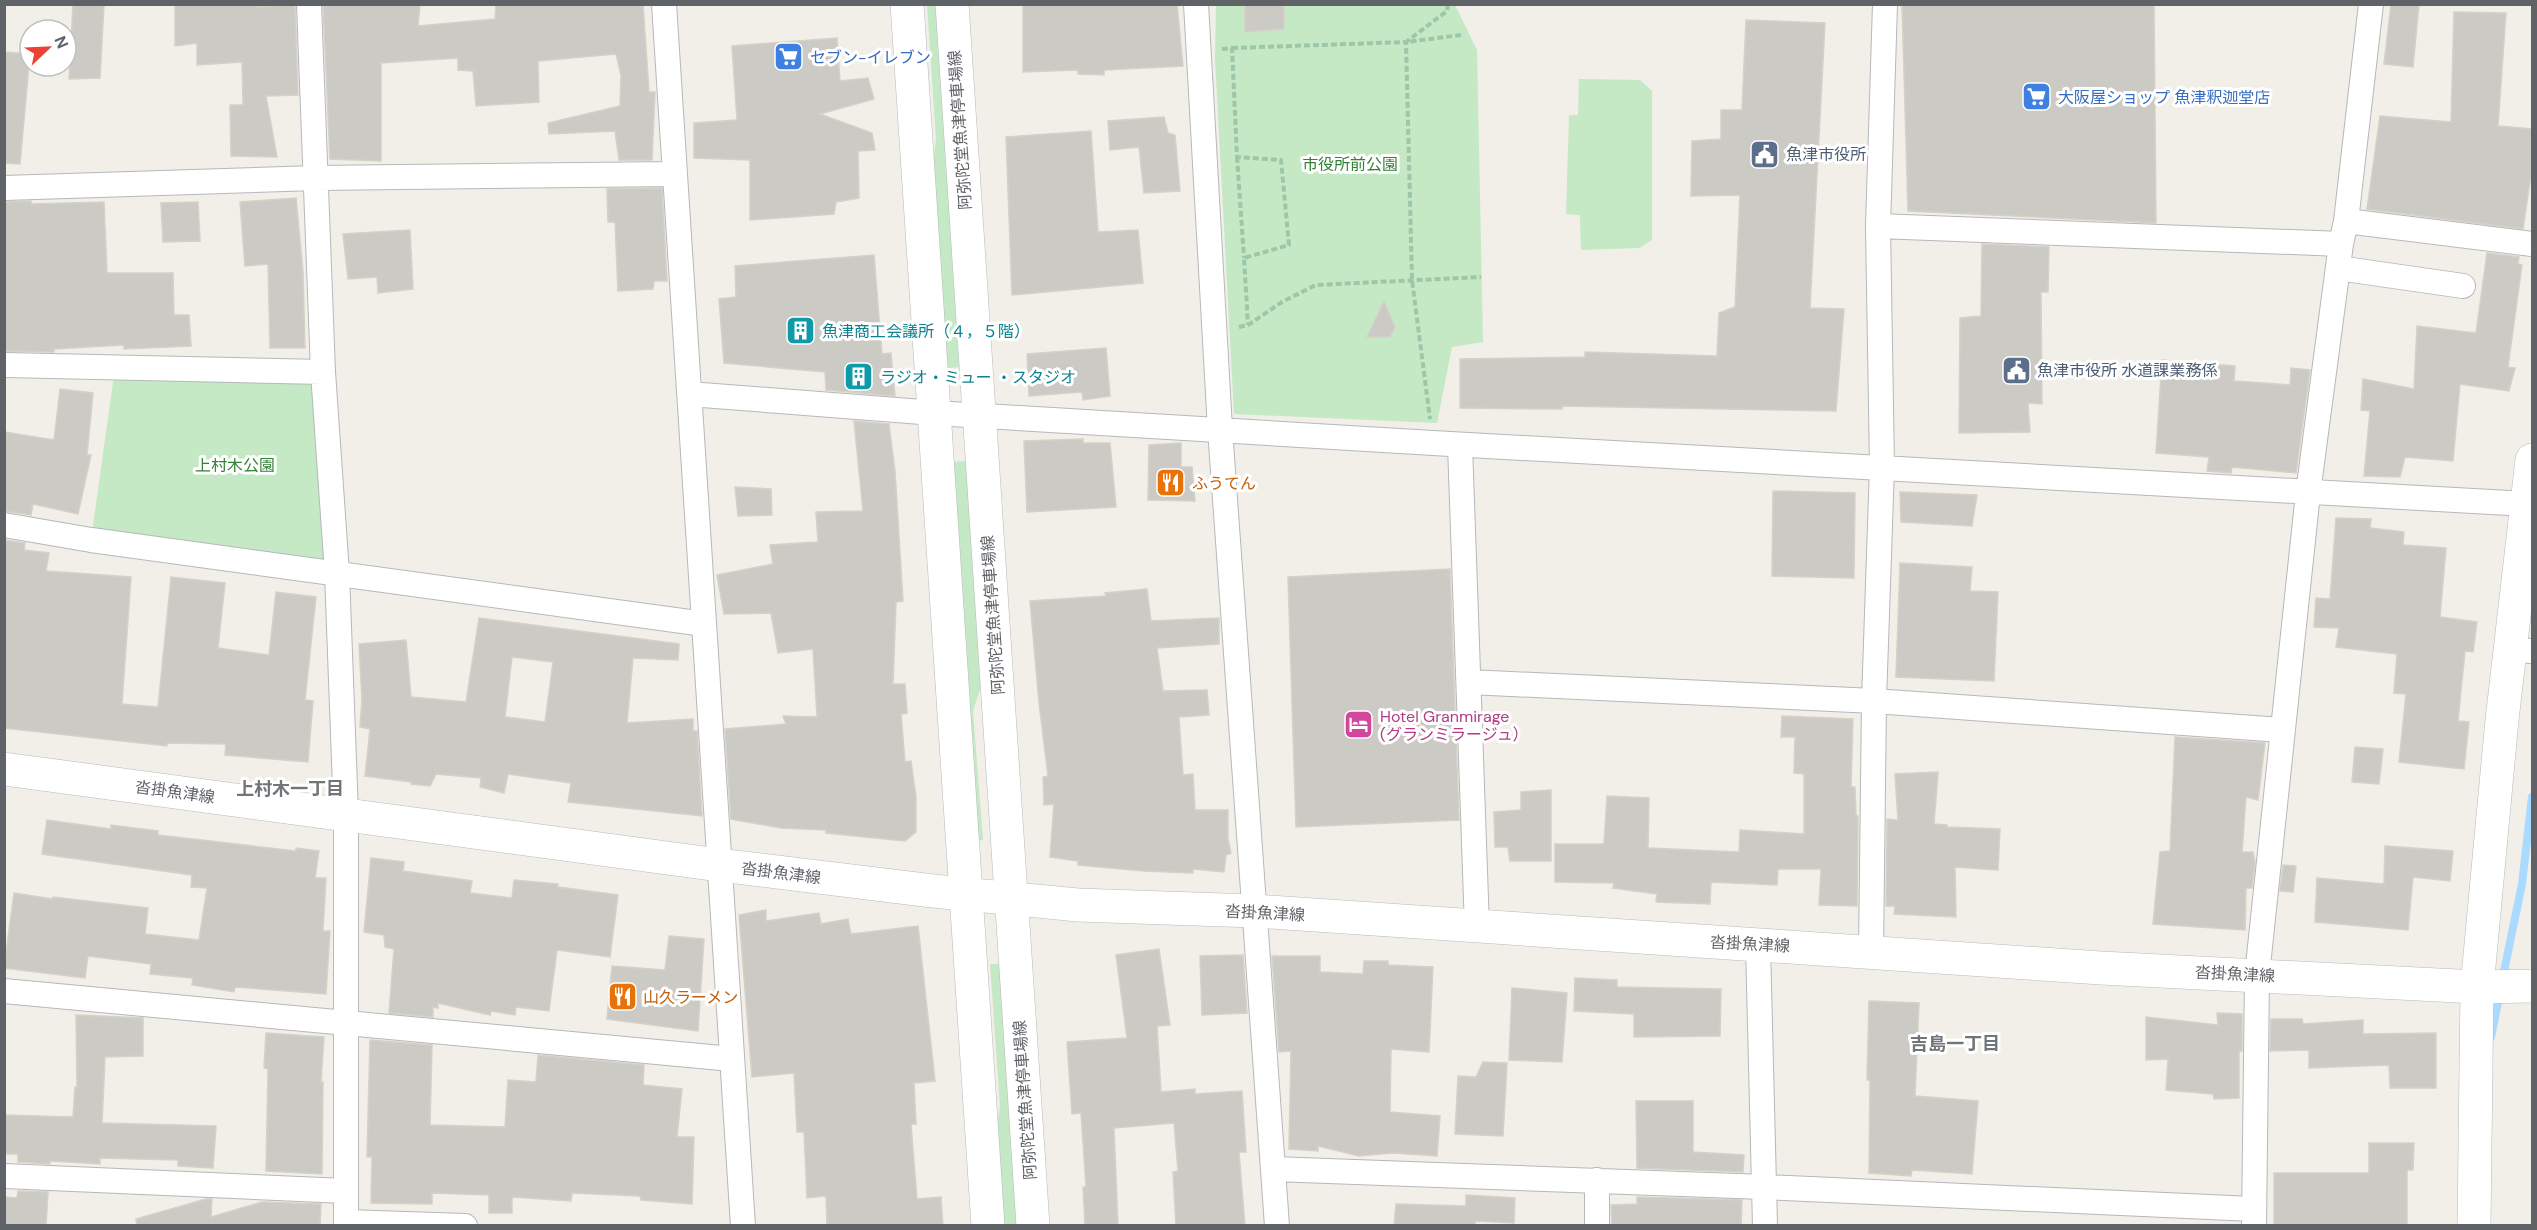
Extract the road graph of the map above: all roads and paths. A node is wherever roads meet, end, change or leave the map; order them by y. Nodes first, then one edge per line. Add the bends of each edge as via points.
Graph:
1 (309, 4) edge
2 (664, 4) edge
3 (907, 4) edge
4 (951, 4) edge
5 (1196, 4) edge
6 (1448, 4) edge
7 (1885, 4) edge
8 (2371, 4) edge
9 (1461, 35) dead end
10 (1406, 42) junction
11 (1232, 48) junction
12 (1199, 51) junction
13 (1237, 157) junction
14 (675, 174) junction
15 (316, 178) junction
16 (4, 188) edge
17 (2346, 221) junction
18 (1878, 226) junction
19 (2532, 244) edge
20 (2339, 256) junction
21 (1244, 258) junction
22 (1481, 277) dead end
23 (1412, 280) junction
24 (2463, 286) dead end
25 (1248, 325) junction
26 (1215, 331) junction
27 (4, 364) edge
28 (323, 372) junction
29 (689, 394) junction
30 (935, 413) junction
31 (980, 416) junction
32 (1220, 429) junction
33 (1433, 443) junction
34 (1461, 445) junction
35 (2532, 460) edge
36 (1882, 467) junction
37 (2308, 493) junction
38 (2527, 504) junction
39 (4, 525) edge
40 (337, 573) junction
41 (704, 624) junction
42 (2521, 651) edge
43 (1469, 682) junction
44 (1874, 701) junction
45 (2282, 730) junction
46 (4, 769) edge
47 (346, 814) junction
48 (719, 865) junction
49 (968, 894) junction
50 (1012, 898) junction
51 (1254, 911) junction
52 (1476, 928) junction
53 (1758, 945) junction
54 (1871, 952) junction
55 (2257, 975) junction
56 (2532, 986) edge
57 (2477, 987) junction
58 (4, 991) edge
59 (346, 1021) junction
60 (732, 1059) junction
61 (1273, 1169) junction
62 (4, 1176) edge
63 (1597, 1180) junction
64 (1764, 1187) junction
65 (345, 1191) junction
66 (2254, 1217) edge
67 (346, 1224) edge
68 (465, 1226) edge
69 (742, 1226) edge
70 (988, 1226) edge
71 (1033, 1226) edge
72 (1277, 1226) edge
73 (1597, 1226) edge
74 (1765, 1226) edge
75 (2474, 1226) edge

1 - 15 street
2 - 14 street
3 - 30 main road
4 - 31 main road, 阿弥陀堂魚津停車場線
5 - 12 street
6 - 10 path via 1447,11
7 - 18 street
8 - 17 street
9 - 10 path
10 - 11 path
10 - 23 path
11 - 12 path
11 - 13 path
12 - 26 street
13 - 21 path
13 - 21 path via 1281,160 1289,246
14 - 15 street
14 - 29 street
15 - 16 street
15 - 28 street
17 - 19 street
17 - 20 street
18 - 20 street
18 - 36 street
20 - 24 street
20 - 37 street
21 - 25 path
22 - 23 path
23 - 25 path via 1316,285
23 - 33 path
25 - 26 path
26 - 32 street
27 - 28 street
28 - 40 street
29 - 30 street
29 - 41 street
30 - 31 street
30 - 49 main road
31 - 32 street
31 - 50 main road, 阿弥陀堂魚津停車場線
32 - 33 street
32 - 51 street
33 - 34 street
34 - 36 street
34 - 43 street
35 - 38 main road
36 - 37 street
36 - 44 street
37 - 38 street
37 - 45 street
38 - 42 main road
39 - 40 street
40 - 41 street
40 - 47 street
41 - 48 street
42 - 57 main road
43 - 44 street
43 - 52 street
44 - 45 street
44 - 54 street
45 - 55 street
46 - 47 main road, 沓掛魚津線
47 - 48 main road, 沓掛魚津線
47 - 59 street
48 - 49 main road, 沓掛魚津線
48 - 60 street
49 - 50 main road, 沓掛魚津線
49 - 70 main road
50 - 51 main road, 沓掛魚津線 via 1078,905
50 - 71 main road, 阿弥陀堂魚津停車場線
51 - 52 main road, 沓掛魚津線
51 - 61 street
52 - 53 main road, 沓掛魚津線
53 - 54 main road, 沓掛魚津線
53 - 64 street
54 - 55 main road, 沓掛魚津線
55 - 57 main road, 沓掛魚津線
55 - 66 street
56 - 57 main road, 沓掛魚津線
57 - 75 main road
58 - 59 street
59 - 60 street
59 - 65 street
60 - 69 street
61 - 63 street
61 - 72 street
62 - 65 street
63 - 64 street
63 - 73 street
64 - 66 street
64 - 74 street
65 - 67 street
67 - 68 street

